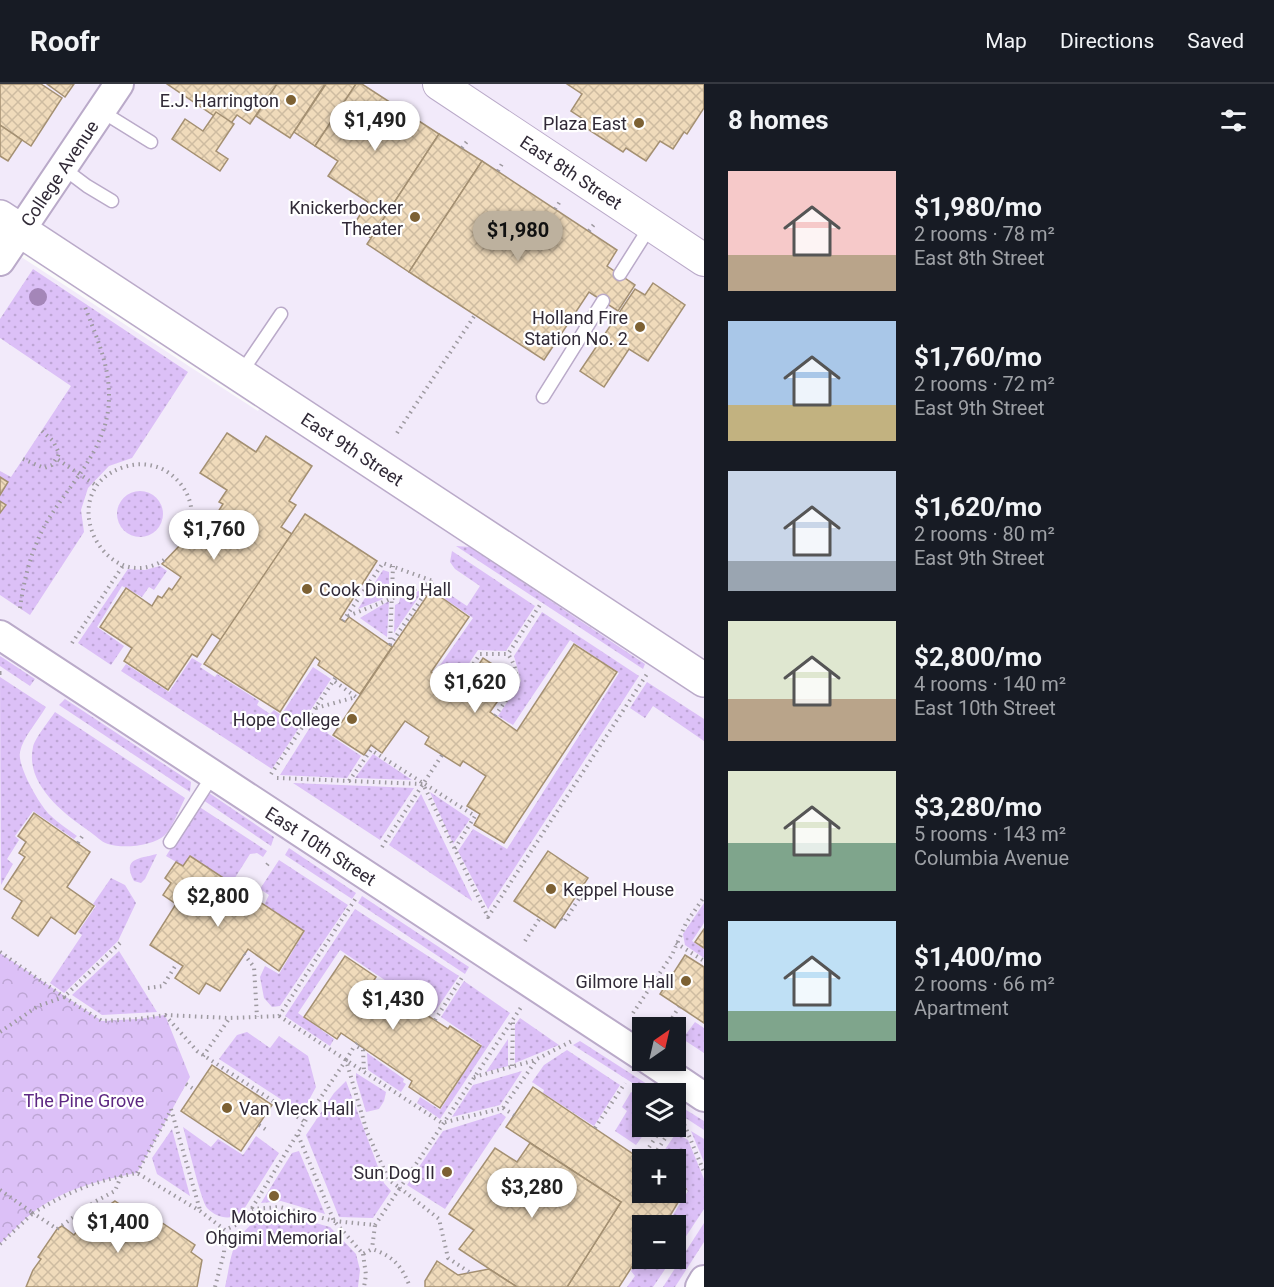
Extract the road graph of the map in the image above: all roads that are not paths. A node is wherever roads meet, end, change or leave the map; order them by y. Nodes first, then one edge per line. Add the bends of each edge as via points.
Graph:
1 (119, 84) edge
2 (439, 84) edge
3 (101, 111) junction
4 (151, 142) dead end
5 (63, 168) junction
6 (112, 201) dead end
7 (11, 224) edge
8 (651, 225) junction
9 (704, 260) edge
10 (0, 261) edge
11 (620, 274) dead end
12 (603, 301) dead end
13 (281, 314) dead end
14 (240, 375) junction
15 (543, 397) dead end
16 (0, 635) edge
17 (704, 680) edge
18 (213, 775) junction
19 (170, 842) dead end
20 (632, 1049) edge
21 (665, 1071) edge
22 (704, 1097) edge
23 (704, 1280) edge
24 (700, 1287) edge

1 - 3 street, College Avenue
2 - 8 main road, East 8th Street
3 - 4 lane
3 - 5 street, College Avenue
5 - 6 lane
5 - 7 street, College Avenue
7 - 10 street, College Avenue
7 - 14 main road, East 9th Street
8 - 9 main road, East 8th Street
8 - 11 lane
12 - 15 lane
13 - 14 lane
14 - 17 main road, East 9th Street
16 - 18 street, East 10th Street
18 - 19 lane
18 - 20 street, East 10th Street
21 - 22 street
23 - 24 street

